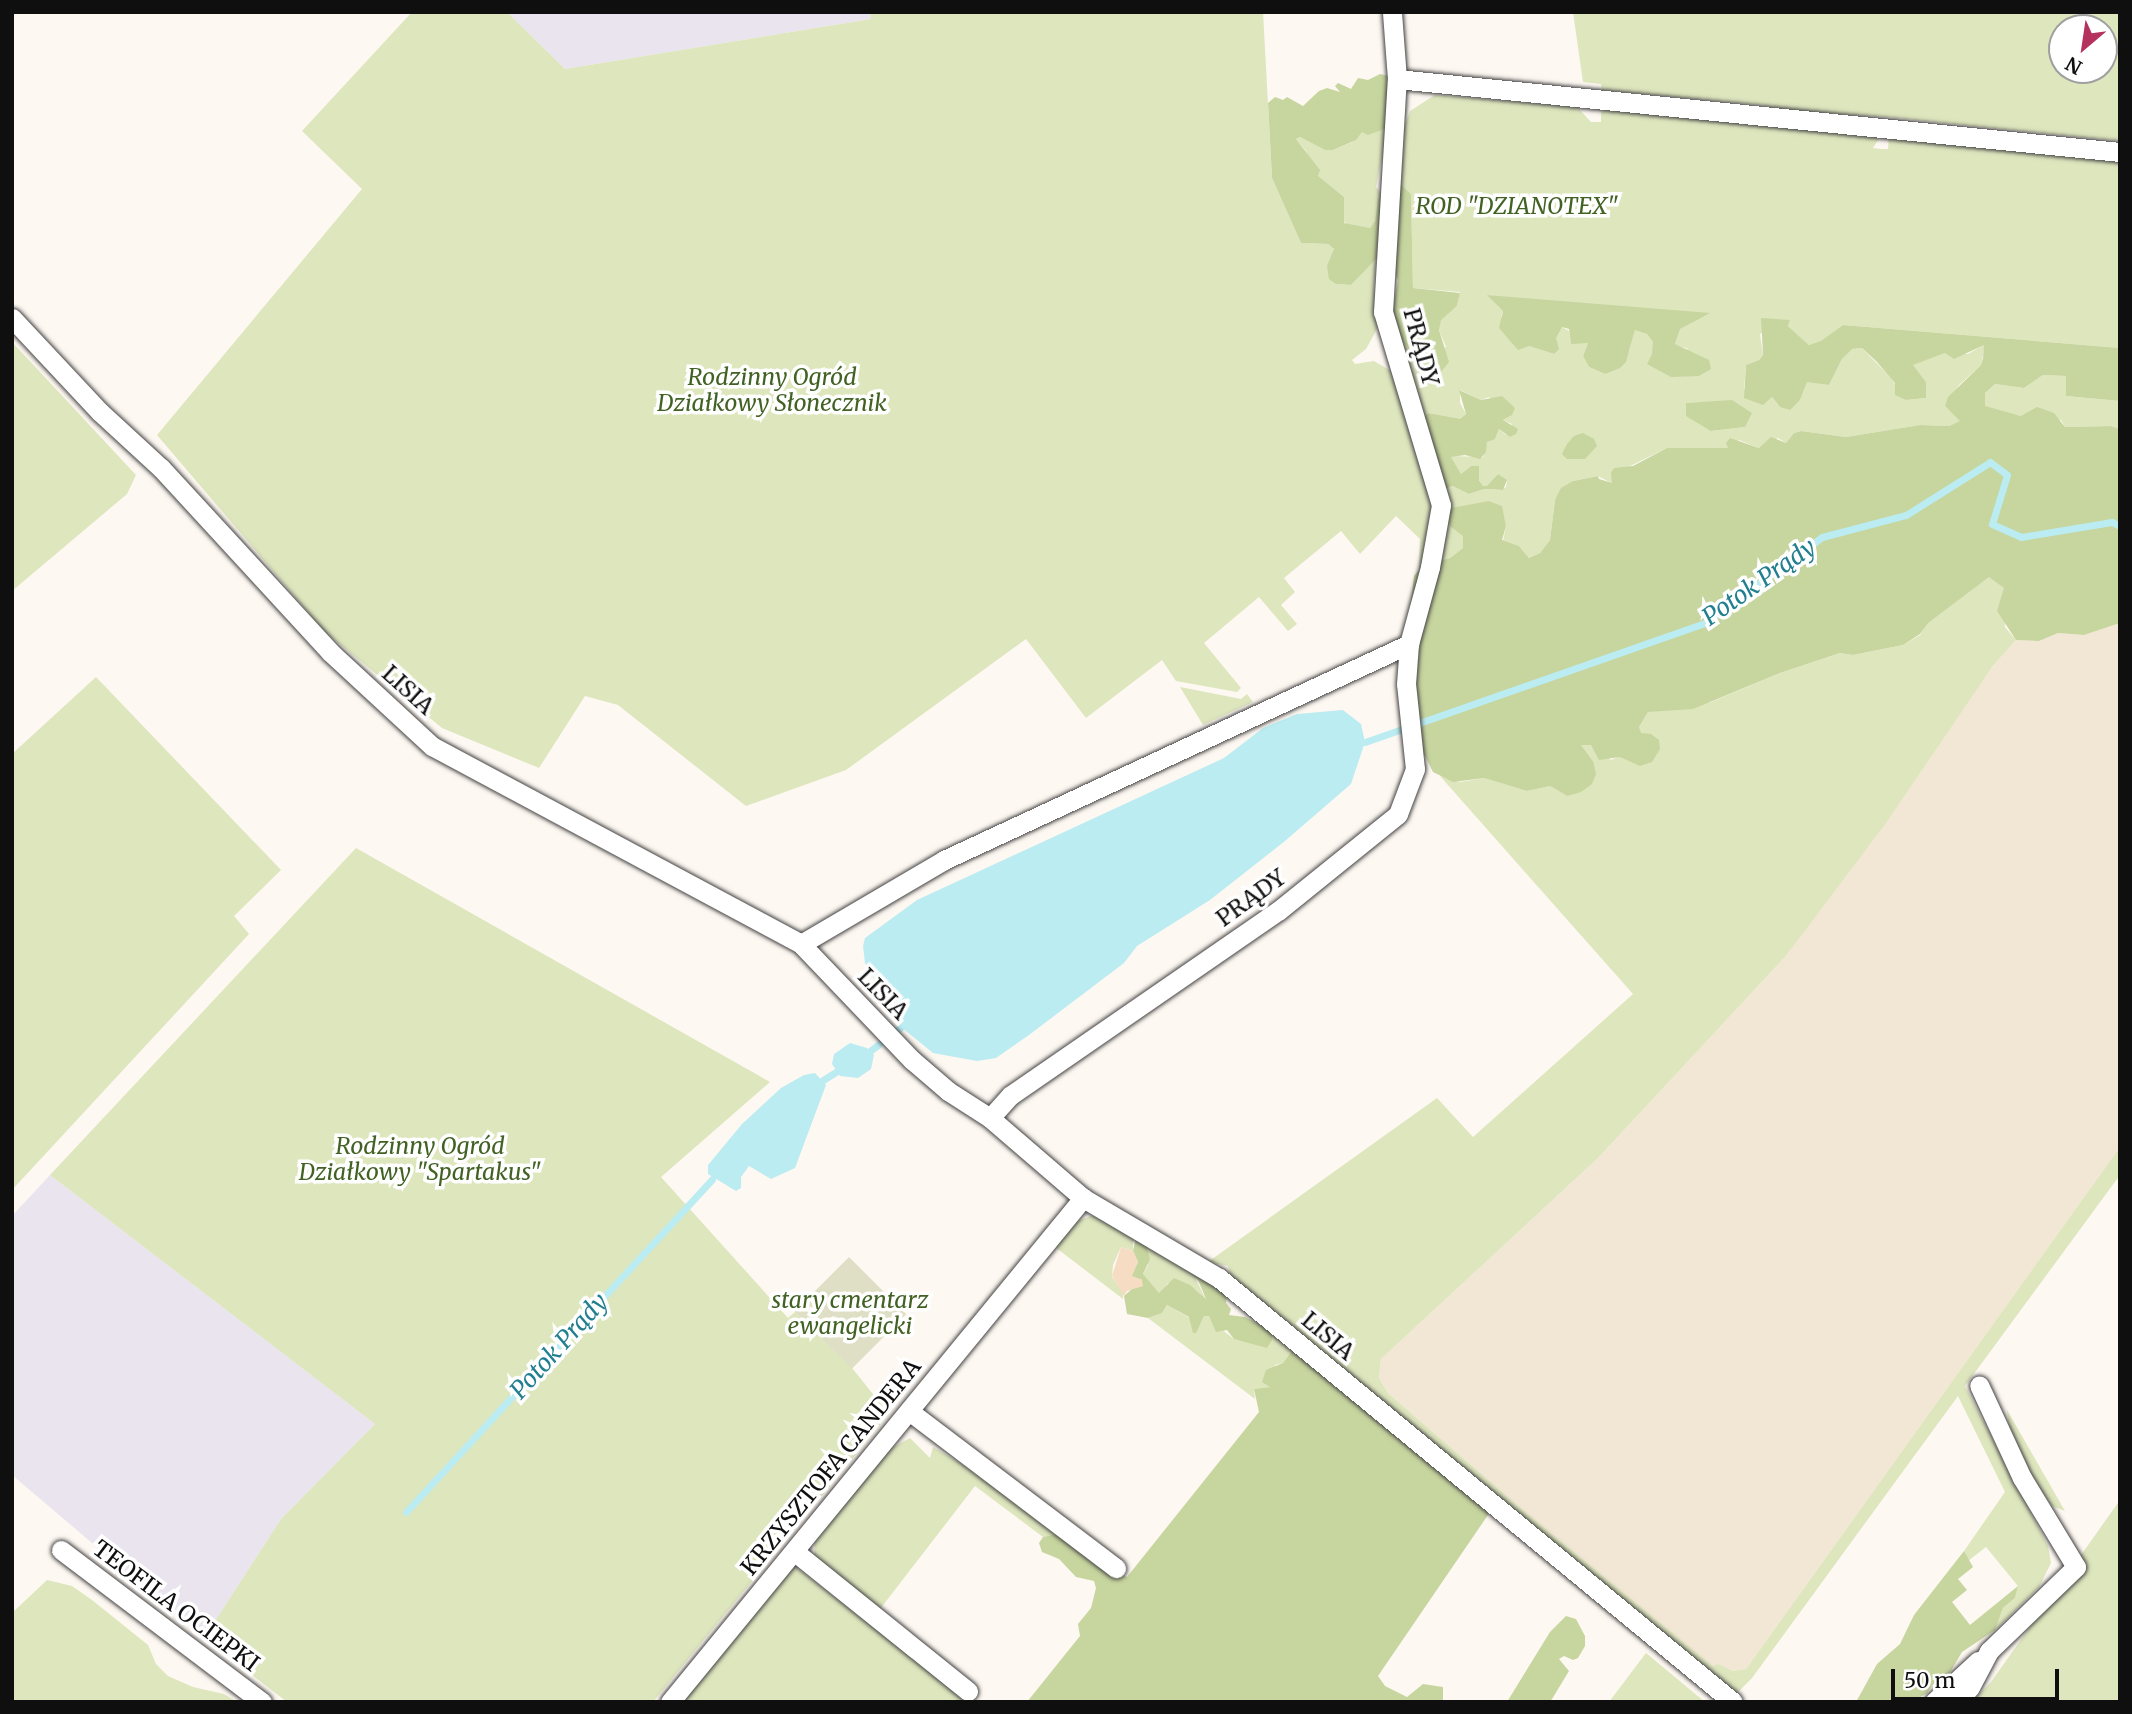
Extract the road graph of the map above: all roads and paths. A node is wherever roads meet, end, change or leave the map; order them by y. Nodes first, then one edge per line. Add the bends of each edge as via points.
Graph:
1 (1392, 12) edge
2 (1397, 79) junction
3 (2120, 152) edge
4 (12, 318) edge
5 (1409, 644) junction
6 (801, 944) junction
7 (990, 1118) junction
8 (1083, 1198) junction
9 (1979, 1385) dead end
10 (909, 1411) junction
11 (61, 1550) dead end
12 (795, 1552) junction
13 (1116, 1568) dead end
14 (1989, 1651) junction
15 (968, 1691) dead end
16 (262, 1702) edge
17 (670, 1702) edge
18 (1733, 1702) edge
19 (1934, 1702) edge
20 (1957, 1702) edge

1 - 2 street, PRĄDY
2 - 3 street
2 - 5 street, PRĄDY via 1383,313 1441,505
4 - 6 street, LISIA via 100,412 161,468 330,652 432,746
5 - 6 street via 943,860
5 - 7 street, PRĄDY via 1406,684 1415,769 1398,814 1278,911 1011,1095
6 - 7 street, LISIA via 912,1060
7 - 8 street, LISIA
8 - 10 street, KRZYSZTOFA CANDERA
8 - 18 street, LISIA via 1219,1278
9 - 14 street via 2022,1478 2076,1567
10 - 12 street, KRZYSZTOFA CANDERA
10 - 13 street
11 - 16 street, TEOFILA OCIEPKI
12 - 15 street
12 - 17 street, KRZYSZTOFA CANDERA
14 - 19 street
14 - 20 street

